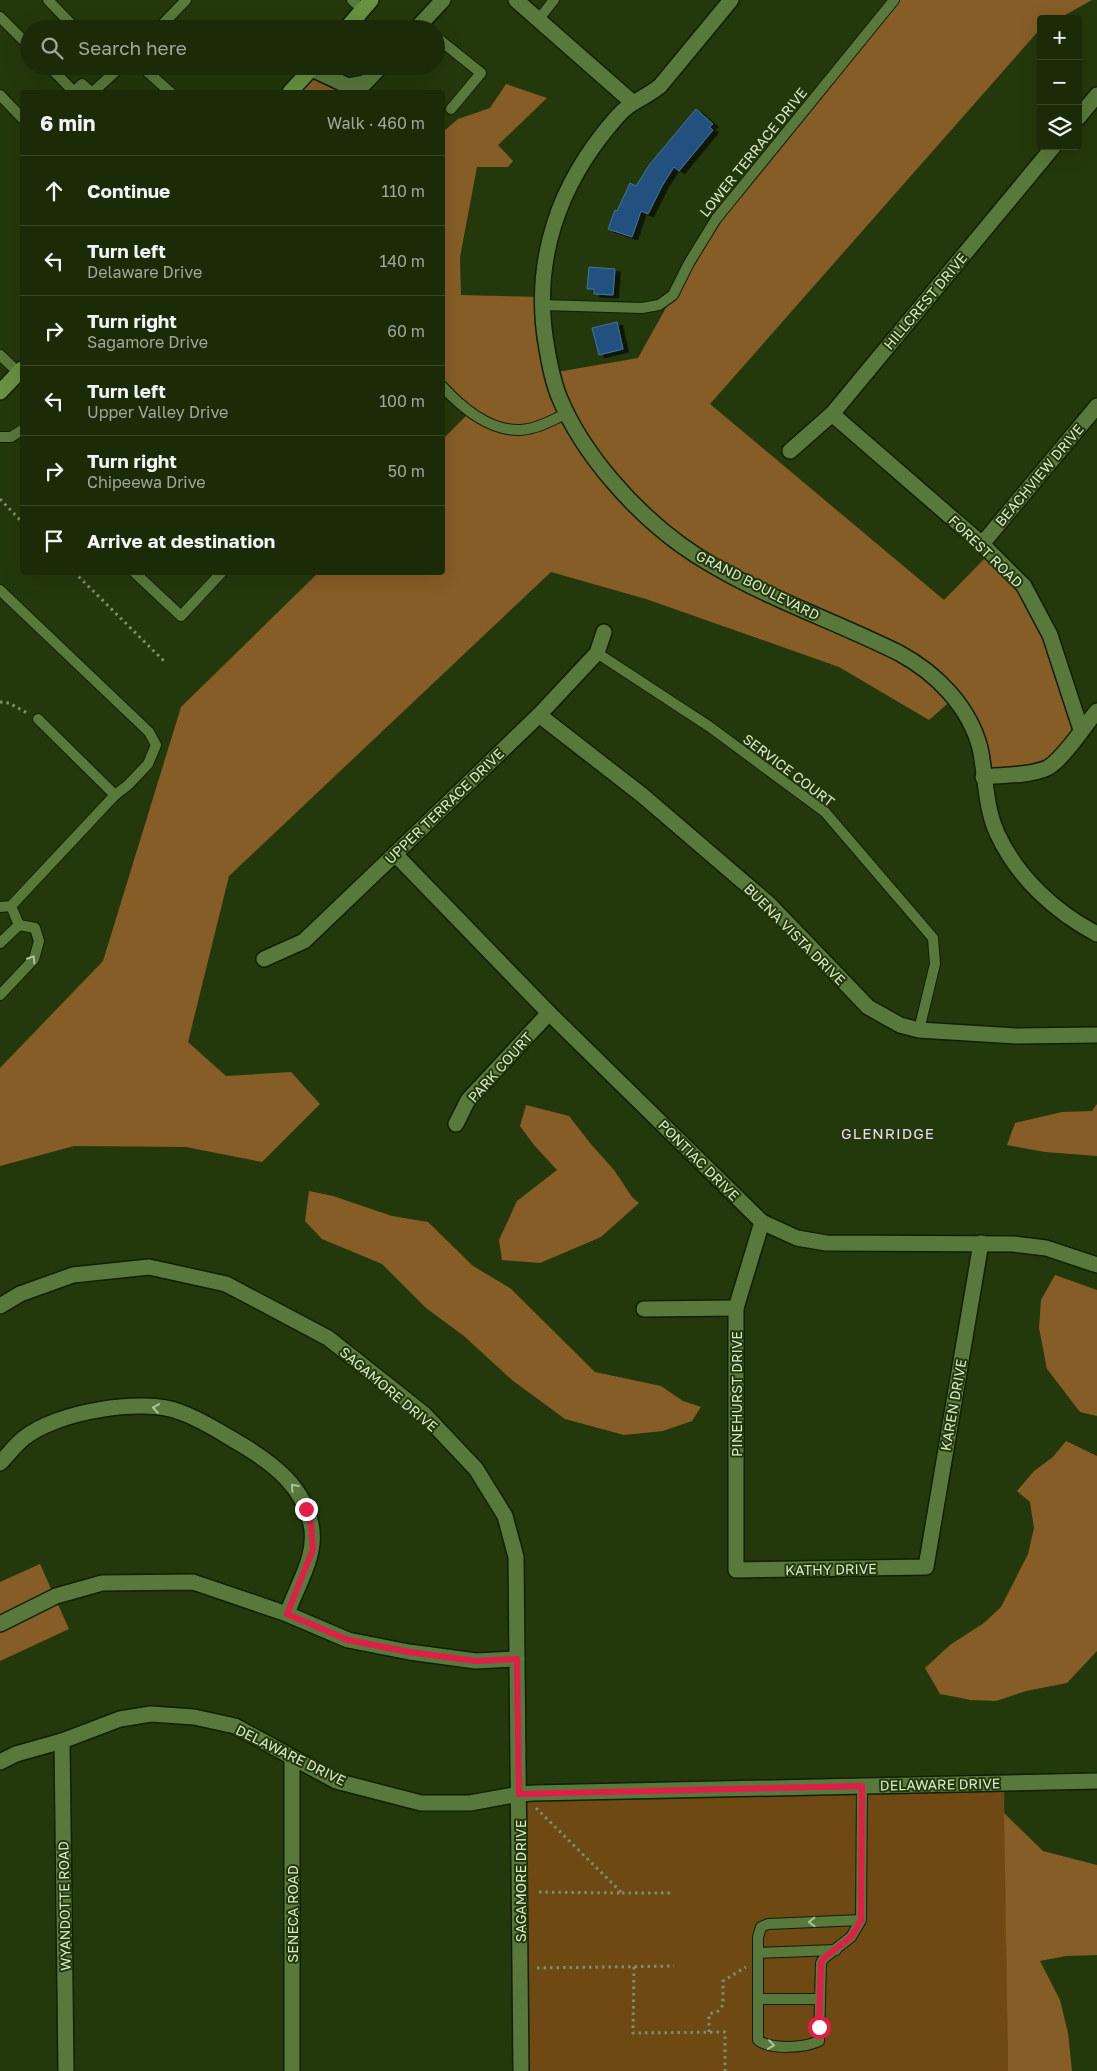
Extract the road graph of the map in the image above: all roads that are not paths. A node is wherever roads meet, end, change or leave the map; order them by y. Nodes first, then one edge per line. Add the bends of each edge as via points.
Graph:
1 (48, 0) edge
2 (186, 0) edge
3 (442, 0) edge
4 (516, 0) edge
5 (554, 0) edge
6 (731, 0) edge
7 (894, 0) edge
8 (362, 3) edge
9 (0, 17) edge
10 (67, 20) edge
11 (167, 20) edge
12 (352, 20) edge
13 (426, 20) edge
14 (538, 20) junction
15 (20, 37) edge
16 (445, 44) edge
17 (57, 75) edge
18 (110, 75) edge
19 (151, 75) edge
20 (306, 75) edge
21 (328, 75) edge
22 (373, 75) edge
23 (72, 90) edge
24 (76, 90) edge
25 (90, 90) edge
26 (94, 90) edge
27 (168, 90) edge
28 (292, 90) edge
29 (0, 95) edge
30 (1097, 95) edge
31 (632, 102) junction
32 (451, 109) dead end
33 (1082, 113) edge
34 (20, 116) edge
35 (1051, 150) edge
36 (542, 305) junction
37 (0, 356) edge
38 (20, 370) edge
39 (20, 372) edge
40 (445, 389) edge
41 (0, 392) edge
42 (1097, 406) edge
43 (567, 414) junction
44 (832, 414) junction
45 (20, 431) edge
46 (0, 437) edge
47 (790, 451) dead end
48 (982, 544) junction
49 (137, 575) edge
50 (219, 575) edge
51 (0, 590) edge
52 (604, 632) dead end
53 (597, 653) junction
54 (1097, 711) edge
55 (539, 715) junction
56 (38, 719) road end
57 (1081, 730) junction
58 (983, 776) junction
59 (115, 795) junction
60 (395, 854) junction
61 (11, 906) junction
62 (0, 908) edge
63 (19, 925) junction
64 (1097, 934) edge
65 (0, 943) edge
66 (264, 959) dead end
67 (0, 995) edge
68 (549, 1013) junction
69 (919, 1030) junction
70 (1097, 1035) edge
71 (456, 1124) dead end
72 (762, 1222) junction
73 (981, 1243) junction
74 (1097, 1265) edge
75 (0, 1306) edge
76 (736, 1308) junction
77 (644, 1309) dead end
78 (0, 1463) edge
79 (926, 1567) joint
80 (736, 1570) joint
81 (287, 1614) junction
82 (0, 1624) edge
83 (517, 1659) junction
84 (62, 1740) junction
85 (292, 1758) junction
86 (0, 1762) edge
87 (1097, 1781) edge
88 (862, 1786) junction
89 (519, 1794) junction
90 (861, 1920) junction
91 (836, 1950) junction
92 (758, 1953) junction
93 (758, 1999) junction
94 (820, 1999) junction
95 (66, 2071) edge
96 (292, 2071) edge
97 (521, 2071) edge

1 - 10 lane
2 - 11 lane
3 - 13 street
4 - 14 street
5 - 14 lane
6 - 31 street, GRAND BOULEVARD via 660,86 648,96
7 - 36 lane, LOWER TERRACE DRIVE via 716,218 673,295 659,305 642,308
8 - 12 main road
9 - 15 lane
14 - 31 street
16 - 32 lane via 481,73
17 - 23 lane
18 - 26 lane
19 - 27 lane
20 - 28 main road
21 - 22 street via 348,86 365,83
24 - 25 lane via 82,84
29 - 34 lane
30 - 33 street
31 - 36 street, GRAND BOULEVARD via 616,117 591,151 562,199 544,263
35 - 44 street, HILLCREST DRIVE
36 - 43 street, GRAND BOULEVARD via 551,373
37 - 38 lane
39 - 41 main road
40 - 43 lane via 470,413 504,428 520,430 540,426
42 - 48 street, BEACHVIEW DRIVE
43 - 58 street, GRAND BOULEVARD via 614,482 649,519 681,544 766,592 898,653 937,678 971,724 980,748
44 - 47 street, HILLCREST DRIVE
44 - 48 street, FOREST ROAD
45 - 46 lane via 11,437
48 - 57 street, FOREST ROAD via 1024,586 1050,635
49 - 50 lane via 180,616
51 - 59 lane via 153,738 156,745 148,764
52 - 53 street, UPPER TERRACE DRIVE
53 - 55 street, UPPER TERRACE DRIVE
53 - 69 lane, SERVICE COURT via 710,727 825,812 933,938 935,964
54 - 57 street
55 - 60 street, UPPER TERRACE DRIVE
55 - 69 street, BUENA VISTA DRIVE via 642,795 769,904 868,1007 900,1025
56 - 59 lane
57 - 58 street via 1060,758 1047,768
58 - 64 street, GRAND BOULEVARD via 997,833 1008,854 1031,884 1058,910
59 - 61 lane
60 - 66 street, UPPER TERRACE DRIVE via 304,941
60 - 68 street, PONTIAC DRIVE
61 - 62 lane
61 - 63 lane
63 - 65 lane
67 -> 63 lane via 34,959 39,941 35,928
68 - 71 street, PARK COURT via 468,1100
68 - 72 street, PONTIAC DRIVE
69 - 70 street, BUENA VISTA DRIVE via 1016,1036
72 - 73 street, PONTIAC DRIVE via 797,1238 826,1243
72 - 76 street, PINEHURST DRIVE
73 - 74 street, PONTIAC DRIVE via 1046,1248
73 - 79 street, KAREN DRIVE
75 - 83 street, SAGAMORE DRIVE via 20,1294 73,1275 150,1267 226,1284 328,1338 424,1414 476,1469 505,1516 516,1557
76 - 77 street
76 - 80 street, PINEHURST DRIVE
81 -> 78 street via 313,1549 311,1524 300,1493 261,1457 209,1426 179,1411 148,1407 105,1408 75,1414 48,1425 24,1438
79 - 80 street, KATHY DRIVE
81 - 82 street via 193,1582 102,1583 56,1596
81 - 83 street via 348,1640 476,1661
83 - 89 street, SAGAMORE DRIVE
84 - 85 street, DELAWARE DRIVE via 120,1719 152,1714 194,1717 234,1726
84 - 86 street, DELAWARE DRIVE
84 - 95 street, WYANDOTTE ROAD
85 - 89 street, DELAWARE DRIVE via 336,1781 420,1802 470,1802
85 - 96 street, SENECA ROAD
87 - 88 street, DELAWARE DRIVE
88 - 89 street, DELAWARE DRIVE
88 - 90 lane
89 - 97 street, SAGAMORE DRIVE
90 - 91 lane via 851,1937
90 -> 92 lane via 768,1924 761,1927
91 - 92 lane
91 - 94 lane via 821,1963
92 - 93 lane
93 - 94 lane
93 -> 94 lane via 758,2040 766,2046 809,2046 819,2041

